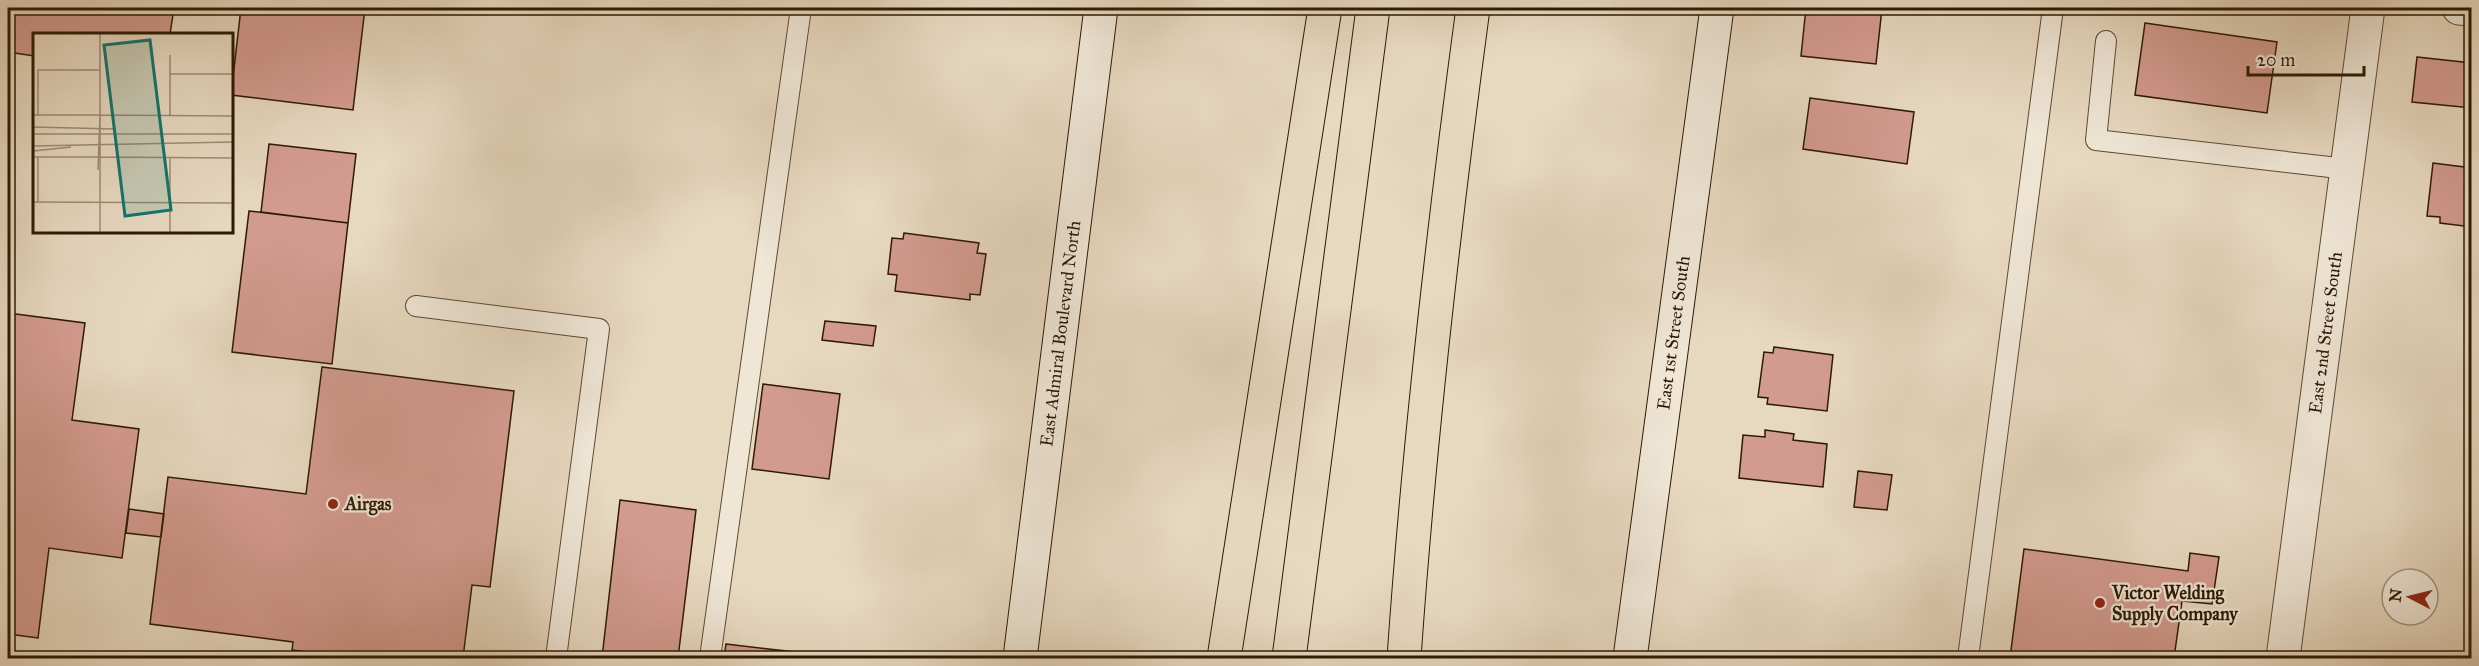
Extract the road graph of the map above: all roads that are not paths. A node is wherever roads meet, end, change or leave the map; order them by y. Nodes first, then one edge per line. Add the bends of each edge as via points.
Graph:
1 (801, 8) edge
2 (1101, 8) edge
3 (1325, 8) edge
4 (1373, 8) edge
5 (1473, 8) edge
6 (1717, 8) edge
7 (2053, 8) edge
8 (2368, 8) edge
9 (2459, 8) edge
10 (2472, 9) edge
11 (2106, 41) dead end
12 (2347, 169) junction
13 (416, 306) dead end
14 (556, 658) edge
15 (710, 658) edge
16 (1020, 658) edge
17 (1224, 658) edge
18 (1289, 658) edge
19 (1404, 658) edge
20 (1630, 658) edge
21 (1968, 658) edge
22 (2283, 658) edge

1 - 15 lane
2 - 16 main road, East Admiral Boulevard North
3 - 17 highway
4 - 18 highway
5 - 19 highway via 1415,497
6 - 20 main road, East 1st Street South
7 - 21 lane
8 - 12 main road, East 2nd Street South
9 - 10 main road
11 - 12 lane via 2096,140
12 - 22 main road, East 2nd Street South
13 - 14 lane via 599,329

